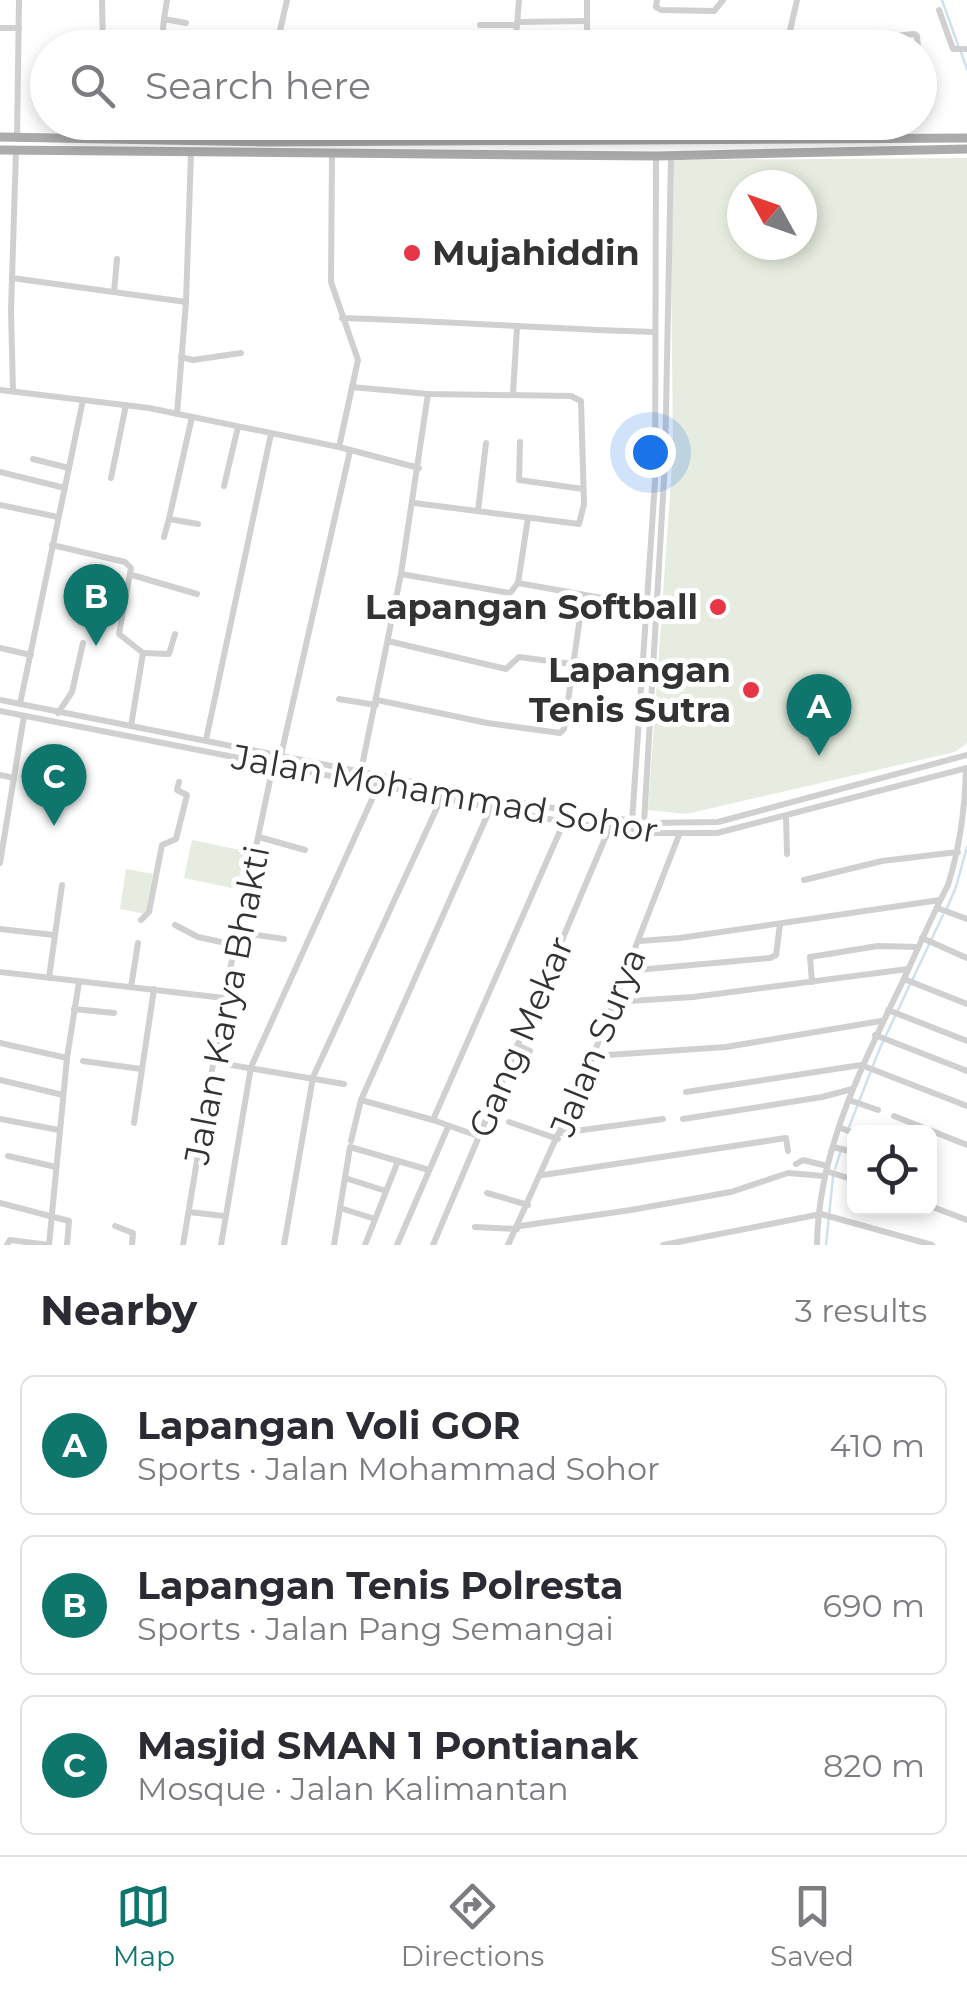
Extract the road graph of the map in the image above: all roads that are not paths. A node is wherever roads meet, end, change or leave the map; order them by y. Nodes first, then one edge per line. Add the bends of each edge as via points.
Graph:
1 (19, 0) edge
2 (102, 0) edge
3 (167, 0) edge
4 (287, 0) edge
5 (519, 0) edge
6 (588, 0) edge
7 (656, 0) edge
8 (723, 0) edge
9 (796, 0) edge
10 (939, 10) dead end
11 (164, 19) junction
12 (586, 22) junction
13 (186, 23) dead end
14 (518, 24) junction
15 (480, 25) dead end
16 (0, 28) edge
17 (19, 28) junction
18 (103, 30) edge
19 (163, 30) edge
20 (280, 30) edge
21 (518, 30) edge
22 (586, 30) edge
23 (790, 30) edge
24 (967, 50) edge
25 (0, 137) edge
26 (17, 137) junction
27 (30, 138) edge
28 (937, 138) edge
29 (967, 138) edge
30 (86, 140) edge
31 (141, 140) edge
32 (534, 140) edge
33 (770, 140) edge
34 (436, 141) junction
35 (493, 141) joint
36 (268, 142) joint
37 (330, 142) joint
38 (141, 146) junction
39 (967, 149) edge
40 (0, 150) edge
41 (16, 150) junction
42 (771, 152) junction
43 (191, 153) junction
44 (332, 154) junction
45 (671, 155) junction
46 (436, 156) junction
47 (656, 156) junction
48 (117, 259) dead end
49 (12, 278) junction
50 (668, 282) junction
51 (657, 283) junction
52 (114, 292) junction
53 (186, 302) junction
54 (0, 311) edge
55 (11, 311) junction
56 (342, 318) junction
57 (516, 327) junction
58 (654, 332) junction
59 (241, 353) dead end
60 (181, 358) junction
61 (655, 376) junction
62 (667, 376) junction
63 (352, 387) junction
64 (0, 390) edge
65 (13, 392) junction
66 (428, 394) junction
67 (514, 394) junction
68 (83, 400) junction
69 (126, 405) junction
70 (178, 414) junction
71 (192, 417) junction
72 (238, 427) junction
73 (271, 434) junction
74 (486, 442) dead end
75 (520, 442) dead end
76 (339, 447) junction
77 (350, 451) junction
78 (32, 459) dead end
79 (69, 468) junction
80 (419, 468) junction
81 (0, 472) edge
82 (111, 478) dead end
83 (224, 486) dead end
84 (65, 488) junction
85 (584, 488) junction
86 (414, 503) junction
87 (0, 505) edge
88 (478, 511) junction
89 (58, 517) junction
90 (528, 518) junction
91 (170, 519) junction
92 (198, 524) dead end
93 (164, 537) dead end
94 (52, 545) junction
95 (654, 556) junction
96 (401, 574) junction
97 (132, 576) junction
98 (518, 583) junction
99 (197, 594) dead end
100 (583, 596) junction
101 (647, 606) junction
102 (174, 634) dead end
103 (388, 641) junction
104 (83, 643) dead end
105 (0, 648) edge
106 (144, 652) junction
107 (31, 655) junction
108 (572, 664) junction
109 (647, 672) junction
110 (339, 699) dead end
111 (0, 700) edge
112 (376, 702) junction
113 (20, 704) junction
114 (0, 711) edge
115 (58, 713) junction
116 (24, 716) junction
117 (131, 726) junction
118 (158, 730) junction
119 (206, 740) junction
120 (156, 742) junction
121 (967, 755) edge
122 (281, 756) junction
123 (323, 764) junction
124 (274, 766) junction
125 (642, 766) junction
126 (966, 768) edge
127 (361, 771) junction
128 (322, 775) junction
129 (0, 776) edge
130 (14, 778) junction
131 (179, 782) dead end
132 (378, 786) junction
133 (966, 790) edge
134 (840, 791) junction
135 (442, 797) junction
136 (842, 802) junction
137 (532, 805) junction
138 (492, 806) junction
139 (530, 815) junction
140 (786, 817) junction
141 (564, 822) junction
142 (632, 822) junction
143 (718, 822) junction
144 (644, 823) junction
145 (965, 828) edge
146 (608, 829) junction
147 (717, 833) junction
148 (679, 834) junction
149 (259, 837) junction
150 (305, 850) dead end
151 (958, 852) junction
152 (787, 854) dead end
153 (0, 863) edge
154 (960, 866) edge
155 (804, 880) dead end
156 (62, 885) dead end
157 (939, 906) junction
158 (967, 919) edge
159 (141, 920) dead end
160 (780, 924) junction
161 (174, 925) dead end
162 (0, 930) edge
163 (238, 932) junction
164 (54, 935) junction
165 (284, 939) dead end
166 (640, 940) junction
167 (928, 941) junction
168 (138, 943) dead end
169 (235, 945) junction
170 (918, 947) junction
171 (967, 958) edge
172 (908, 970) junction
173 (626, 971) junction
174 (0, 972) edge
175 (49, 978) junction
176 (909, 981) junction
177 (79, 982) junction
178 (812, 982) junction
179 (131, 987) junction
180 (154, 989) junction
181 (224, 998) junction
182 (614, 1002) junction
183 (967, 1004) edge
184 (74, 1009) junction
185 (890, 1010) junction
186 (114, 1013) dead end
187 (882, 1020) junction
188 (877, 1036) junction
189 (967, 1041) edge
190 (0, 1042) edge
191 (517, 1045) junction
192 (530, 1051) dead end
193 (593, 1056) junction
194 (66, 1058) junction
195 (83, 1061) dead end
196 (214, 1062) junction
197 (863, 1066) junction
198 (251, 1067) junction
199 (140, 1069) junction
200 (967, 1071) edge
201 (313, 1076) junction
202 (0, 1080) edge
203 (344, 1084) dead end
204 (853, 1089) junction
205 (686, 1092) dead end
206 (63, 1095) junction
207 (361, 1100) junction
208 (854, 1102) junction
209 (967, 1106) edge
210 (878, 1110) dead end
211 (894, 1116) dead end
212 (663, 1118) dead end
213 (0, 1119) edge
214 (683, 1119) dead end
215 (433, 1120) junction
216 (509, 1122) dead end
217 (134, 1123) dead end
218 (448, 1126) junction
219 (844, 1129) junction
220 (60, 1130) junction
221 (847, 1134) edge
222 (478, 1136) junction
223 (559, 1136) junction
224 (351, 1144) junction
225 (967, 1144) edge
226 (833, 1147) junction
227 (847, 1150) edge
228 (788, 1151) dead end
229 (8, 1156) dead end
230 (398, 1161) junction
231 (796, 1164) dead end
232 (56, 1167) junction
233 (429, 1170) junction
234 (826, 1171) junction
235 (542, 1175) junction
236 (346, 1178) junction
237 (847, 1178) edge
238 (386, 1191) junction
239 (487, 1193) dead end
240 (0, 1203) edge
241 (528, 1204) junction
242 (340, 1208) junction
243 (937, 1209) edge
244 (189, 1212) junction
245 (819, 1214) junction
246 (224, 1216) junction
247 (51, 1217) junction
248 (372, 1219) junction
249 (967, 1220) edge
250 (115, 1226) dead end
251 (475, 1227) dead end
252 (518, 1228) junction
253 (6, 1245) edge
254 (49, 1245) edge
255 (67, 1245) edge
256 (132, 1245) edge
257 (183, 1245) edge
258 (221, 1245) edge
259 (284, 1245) edge
260 (334, 1245) edge
261 (364, 1245) edge
262 (396, 1245) edge
263 (433, 1245) edge
264 (508, 1245) edge
265 (663, 1245) edge
266 (817, 1245) edge
267 (932, 1245) edge

1 - 17 street
2 - 18 street
3 - 11 street
4 - 20 street
5 - 14 street
6 - 12 street
7 - 8 street via 659,10 716,11
9 - 23 street
10 - 24 street via 956,51
11 - 13 street
11 - 19 street
12 - 14 street
12 - 22 street
14 - 15 street
14 - 21 street
16 - 17 street
17 - 26 street
25 - 26 main road
26 - 27 main road
28 - 29 main road
30 - 38 main road
31 - 38 street
32 - 35 main road
33 - 42 main road
34 - 35 main road
34 - 37 main road
34 - 46 main road
36 - 37 main road
36 - 38 main road
38 - 41 main road
38 - 43 main road
39 - 42 main road
40 - 41 main road
41 - 49 street
42 - 45 main road
43 - 44 main road
43 - 53 street
44 - 46 main road
44 - 56 street via 331,282
45 - 47 main road
45 - 50 street
46 - 47 main road
47 - 51 street
48 - 52 street
49 - 52 street
49 - 55 street
50 - 51 street
50 - 62 street
51 - 58 street
52 - 53 street
53 - 60 street
54 - 55 street
55 - 65 street
56 - 57 street
56 - 63 street via 358,360
57 - 58 street
57 - 67 street
58 - 61 street
59 - 60 street
60 - 70 street
61 - 62 street
61 - 95 street
62 - 95 street via 666,462
63 - 66 street
63 - 76 street
64 - 65 street
65 - 68 street
66 - 67 street
66 - 80 street
67 - 85 street via 581,401
68 - 69 street
68 - 79 street
69 - 70 street
69 - 82 street
70 - 71 street
71 - 72 street
71 - 91 street
72 - 73 street
72 - 83 street
73 - 76 street
73 - 119 street
74 - 88 street
75 - 85 street via 519,480
76 - 77 street
77 - 80 street
77 - 122 street
78 - 79 street
79 - 84 street
80 - 86 street
81 - 84 street
84 - 89 street
85 - 90 street via 577,524
86 - 88 street
86 - 96 street
87 - 89 street
88 - 90 street
89 - 94 street
90 - 98 street
91 - 92 street
91 - 93 street
94 - 97 street via 125,562
94 - 107 street
95 - 101 street
95 - 109 street
96 - 98 street via 505,594
96 - 103 street
97 - 99 street
97 - 106 street via 118,634
98 - 100 street
100 - 101 street
100 - 108 street
101 - 109 street
102 - 106 street via 169,654
103 - 108 street via 506,669 522,656
103 - 112 street
104 - 115 street via 72,692
105 - 107 street
106 - 117 street
107 - 113 street
108 - 112 street via 560,733
109 - 125 street
110 - 112 street
111 - 113 street, Jalan Mohammad Sohor
112 - 127 street
113 - 115 street, Jalan Mohammad Sohor
114 - 116 street, Jalan Mohammad Sohor
115 - 117 street, Jalan Mohammad Sohor
116 - 120 street, Jalan Mohammad Sohor
116 - 130 street
117 - 118 street, Jalan Mohammad Sohor
118 - 119 street, Jalan Mohammad Sohor
118 - 120 street
119 - 122 street, Jalan Mohammad Sohor
120 - 124 street, Jalan Mohammad Sohor
121 - 134 street, Jalan Mohammad Sohor
122 - 123 street, Jalan Mohammad Sohor
123 - 127 street, Jalan Mohammad Sohor
123 - 128 street
124 - 128 street, Jalan Mohammad Sohor
124 - 149 street, Jalan Karya Bhakti
125 - 142 street
125 - 144 street
126 - 133 street
126 - 136 street, Jalan Mohammad Sohor
127 - 137 street, Jalan Mohammad Sohor
128 - 132 street, Jalan Mohammad Sohor
129 - 130 street
130 - 153 street
131 - 159 street via 177,790 187,795 176,839 162,844 148,914
132 - 135 street, Jalan Mohammad Sohor
132 - 198 street
133 - 145 street
134 - 136 street
134 - 143 street, Jalan Mohammad Sohor
135 - 138 street, Jalan Mohammad Sohor
135 - 201 street
136 - 140 street, Jalan Mohammad Sohor
137 - 139 street
137 - 142 street, Jalan Mohammad Sohor
138 - 139 street, Jalan Mohammad Sohor
138 - 207 street
139 - 141 street, Jalan Mohammad Sohor
140 - 147 street, Jalan Mohammad Sohor
140 - 152 street
141 - 146 street, Jalan Mohammad Sohor
141 - 215 street
142 - 144 street, Jalan Mohammad Sohor
143 - 144 street, Jalan Mohammad Sohor
143 - 147 street
145 - 151 street
146 - 148 street, Jalan Mohammad Sohor
146 - 191 street, Gang Mekar
147 - 148 street, Jalan Mohammad Sohor
148 - 166 street, Jalan Surya
149 - 150 street
149 - 163 street, Jalan Karya Bhakti
151 - 154 street
151 - 155 street
154 - 157 street
156 - 164 street
157 - 158 street
157 - 160 street
157 - 167 street
160 - 166 street
160 - 173 street via 770,958
161 - 169 street
162 - 164 street
163 - 165 street
163 - 169 street, Jalan Karya Bhakti
164 - 175 street
166 - 173 street, Jalan Surya
167 - 170 street
167 - 171 street
168 - 179 street
169 - 181 street, Jalan Karya Bhakti
170 - 172 street
170 - 178 street via 810,957
172 - 176 street
172 - 178 street
173 - 182 street, Jalan Surya
174 - 175 street
175 - 177 street
176 - 183 street
176 - 185 street
177 - 179 street
177 - 184 street
178 - 182 street
179 - 180 street
180 - 181 street
180 - 199 street
181 - 196 street, Jalan Karya Bhakti
182 - 193 street, Jalan Surya
184 - 186 street
184 - 194 street
185 - 187 street
185 - 189 street
187 - 188 street
187 - 193 street via 726,1047
188 - 197 street
188 - 200 street
190 - 194 street
191 - 192 street
191 - 222 street, Gang Mekar
193 - 223 street, Jalan Surya
194 - 206 street
195 - 199 street
196 - 198 street
196 - 244 street, Jalan Karya Bhakti
197 - 204 street
197 - 205 street
197 - 209 street
198 - 201 street
198 - 246 street
199 - 217 street
201 - 203 street
201 - 259 street
202 - 206 street
204 - 208 street
204 - 214 street
206 - 220 street
207 - 215 street
207 - 224 street
208 - 210 street
208 - 219 street
211 - 225 street
212 - 223 street
213 - 220 street
215 - 218 street
216 - 223 street
218 - 222 street
218 - 233 street
219 - 221 street
219 - 226 street
220 - 232 street
222 - 263 street, Gang Mekar
223 - 235 street, Jalan Surya
224 - 230 street
224 - 236 street
226 - 227 street
226 - 234 street
228 - 235 street via 786,1138
229 - 232 street
230 - 233 street
230 - 238 street
231 - 234 street via 803,1160
232 - 247 street
233 - 262 street
234 - 237 street
234 - 245 street
234 - 252 street
235 - 241 street, Jalan Surya
236 - 238 street
236 - 242 street
238 - 248 street
239 - 241 street
240 - 247 street
241 - 252 street, Jalan Surya
242 - 248 street
242 - 260 street
243 - 249 street
244 - 246 street
244 - 257 street, Jalan Karya Bhakti
245 - 265 street
245 - 266 street
245 - 267 street
246 - 258 street
247 - 254 street
247 - 255 street via 70,1222
248 - 261 street
250 - 256 street via 133,1233
251 - 252 street
252 - 264 street, Jalan Surya
253 - 254 street

